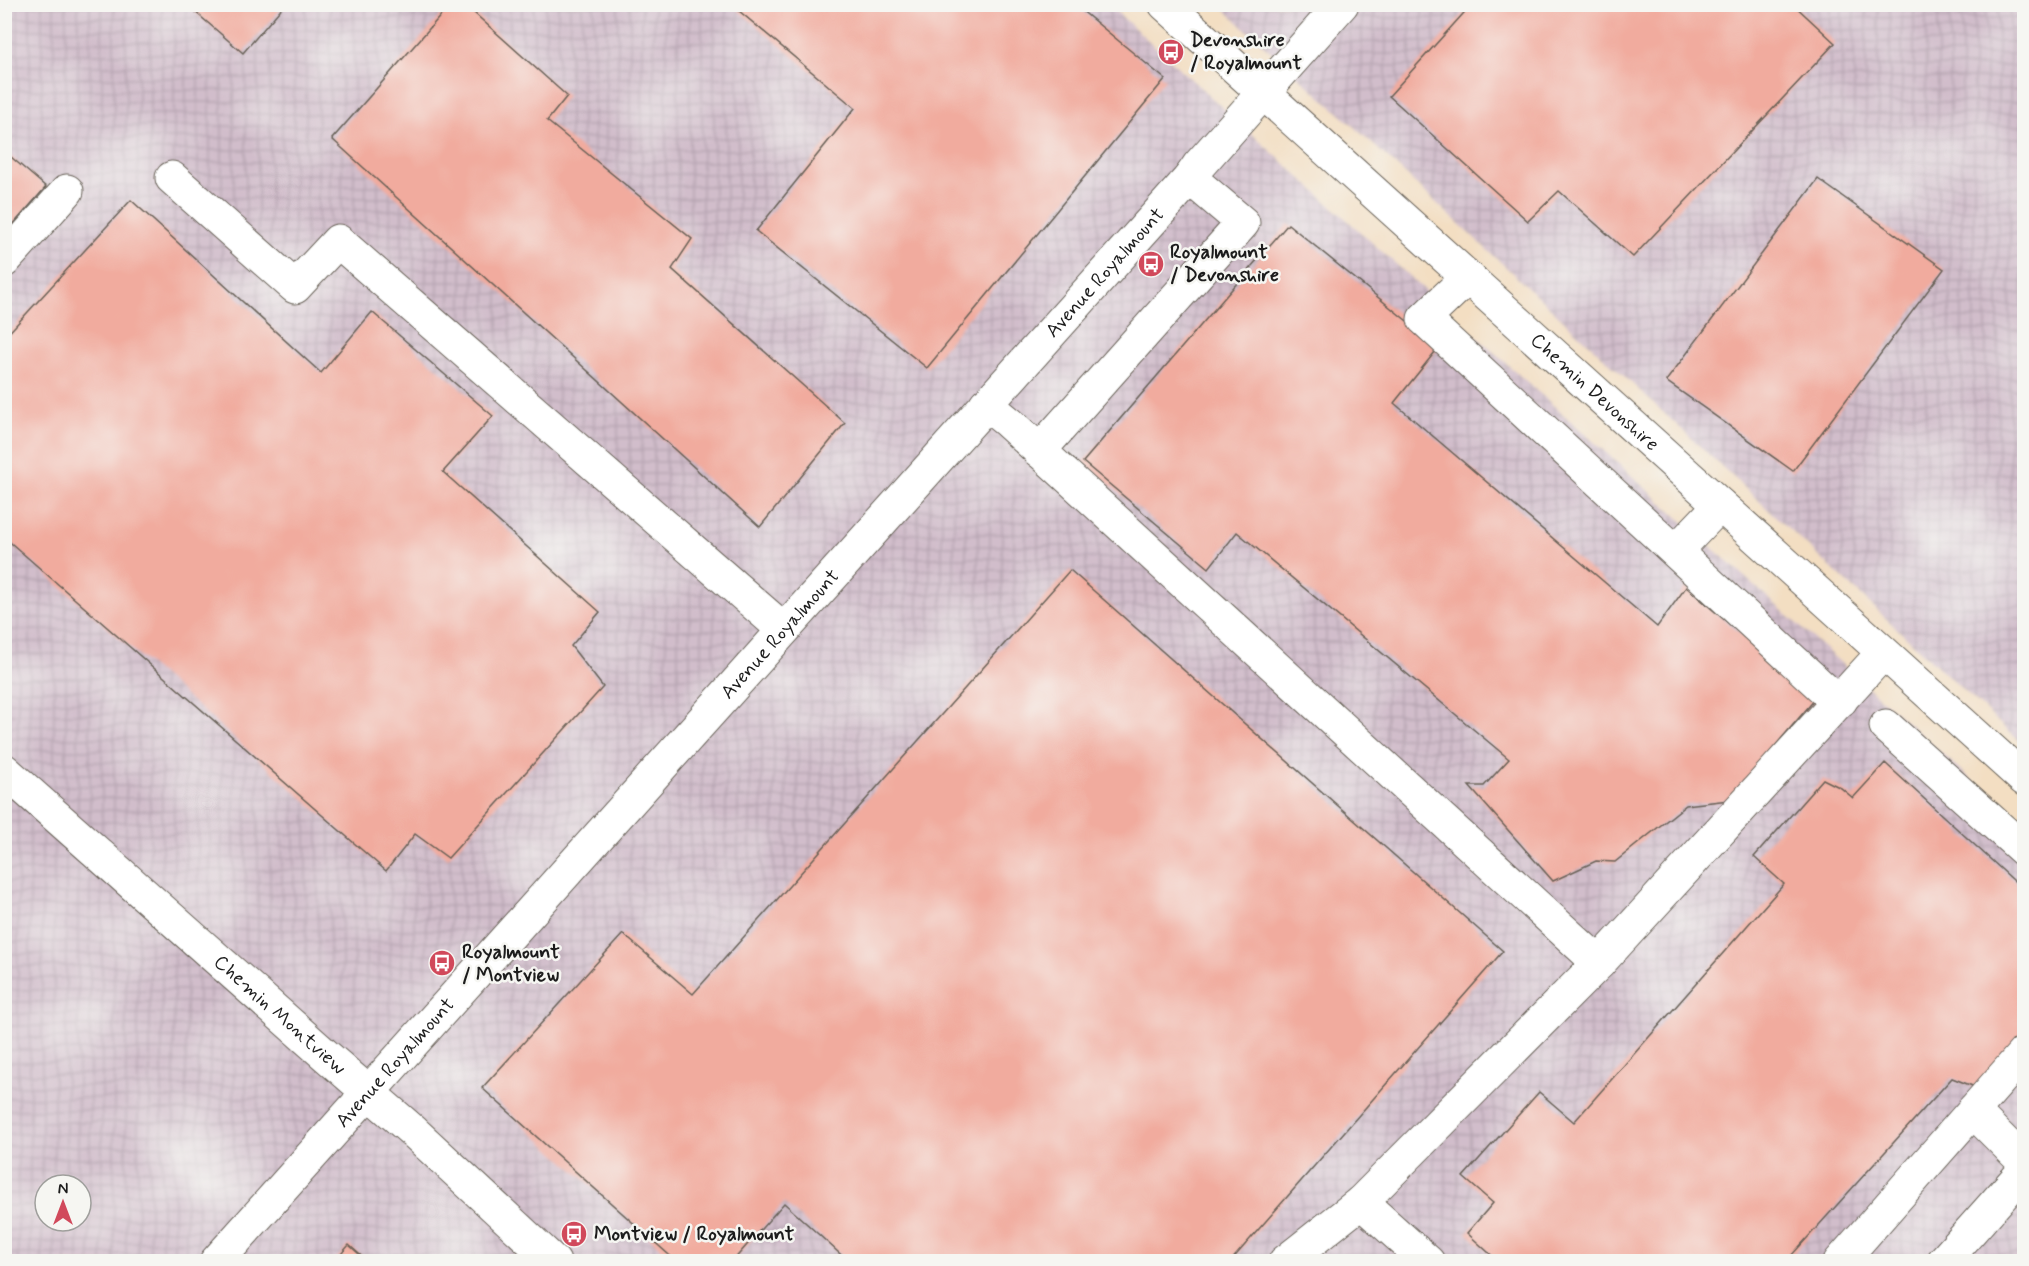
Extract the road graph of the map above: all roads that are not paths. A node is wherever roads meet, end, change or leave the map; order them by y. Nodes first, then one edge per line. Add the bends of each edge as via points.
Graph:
1 (1165, 4) edge
2 (1342, 4) edge
3 (1264, 93) junction
4 (172, 178) dead end
5 (1190, 178) junction
6 (67, 191) dead end
7 (4, 261) edge
8 (1468, 277) junction
9 (986, 404) junction
10 (1039, 451) junction
11 (1720, 505) junction
12 (1676, 551) junction
13 (783, 629) junction
14 (1883, 653) junction
15 (1838, 702) junction
16 (1887, 726) dead end
17 (4, 770) edge
18 (2025, 779) edge
19 (2025, 850) edge
20 (1599, 963) junction
21 (2025, 1053) edge
22 (368, 1091) junction
23 (1973, 1111) junction
24 (2025, 1162) edge
25 (2025, 1171) edge
26 (1361, 1202) junction
27 (216, 1262) edge
28 (554, 1262) edge
29 (1285, 1262) edge
30 (1428, 1262) edge
31 (1840, 1262) edge
32 (1943, 1262) edge

1 - 3 street, Chemin Devonshire
2 - 3 street, Avenue Royalmount
3 - 5 street, Avenue Royalmount
3 - 8 street, Chemin Devonshire
4 - 13 street via 295,287 338,241
5 - 9 street, Avenue Royalmount
5 - 10 street via 1243,223
6 - 7 street
8 - 11 street, Chemin Devonshire
8 - 12 street via 1424,319
9 - 10 street
9 - 13 street, Avenue Royalmount
10 - 20 street
11 - 12 street
11 - 14 street, Chemin Devonshire
12 - 15 street
13 - 22 street, Avenue Royalmount
14 - 15 street
14 - 18 street, Chemin Devonshire
15 - 20 street
16 - 19 street
17 - 22 street, Chemin Montview
20 - 26 street
21 - 23 street
22 - 27 street, Avenue Royalmount
22 - 28 street, Chemin Montview
23 - 24 street
23 - 31 street
25 - 32 street
26 - 29 street
26 - 30 street

